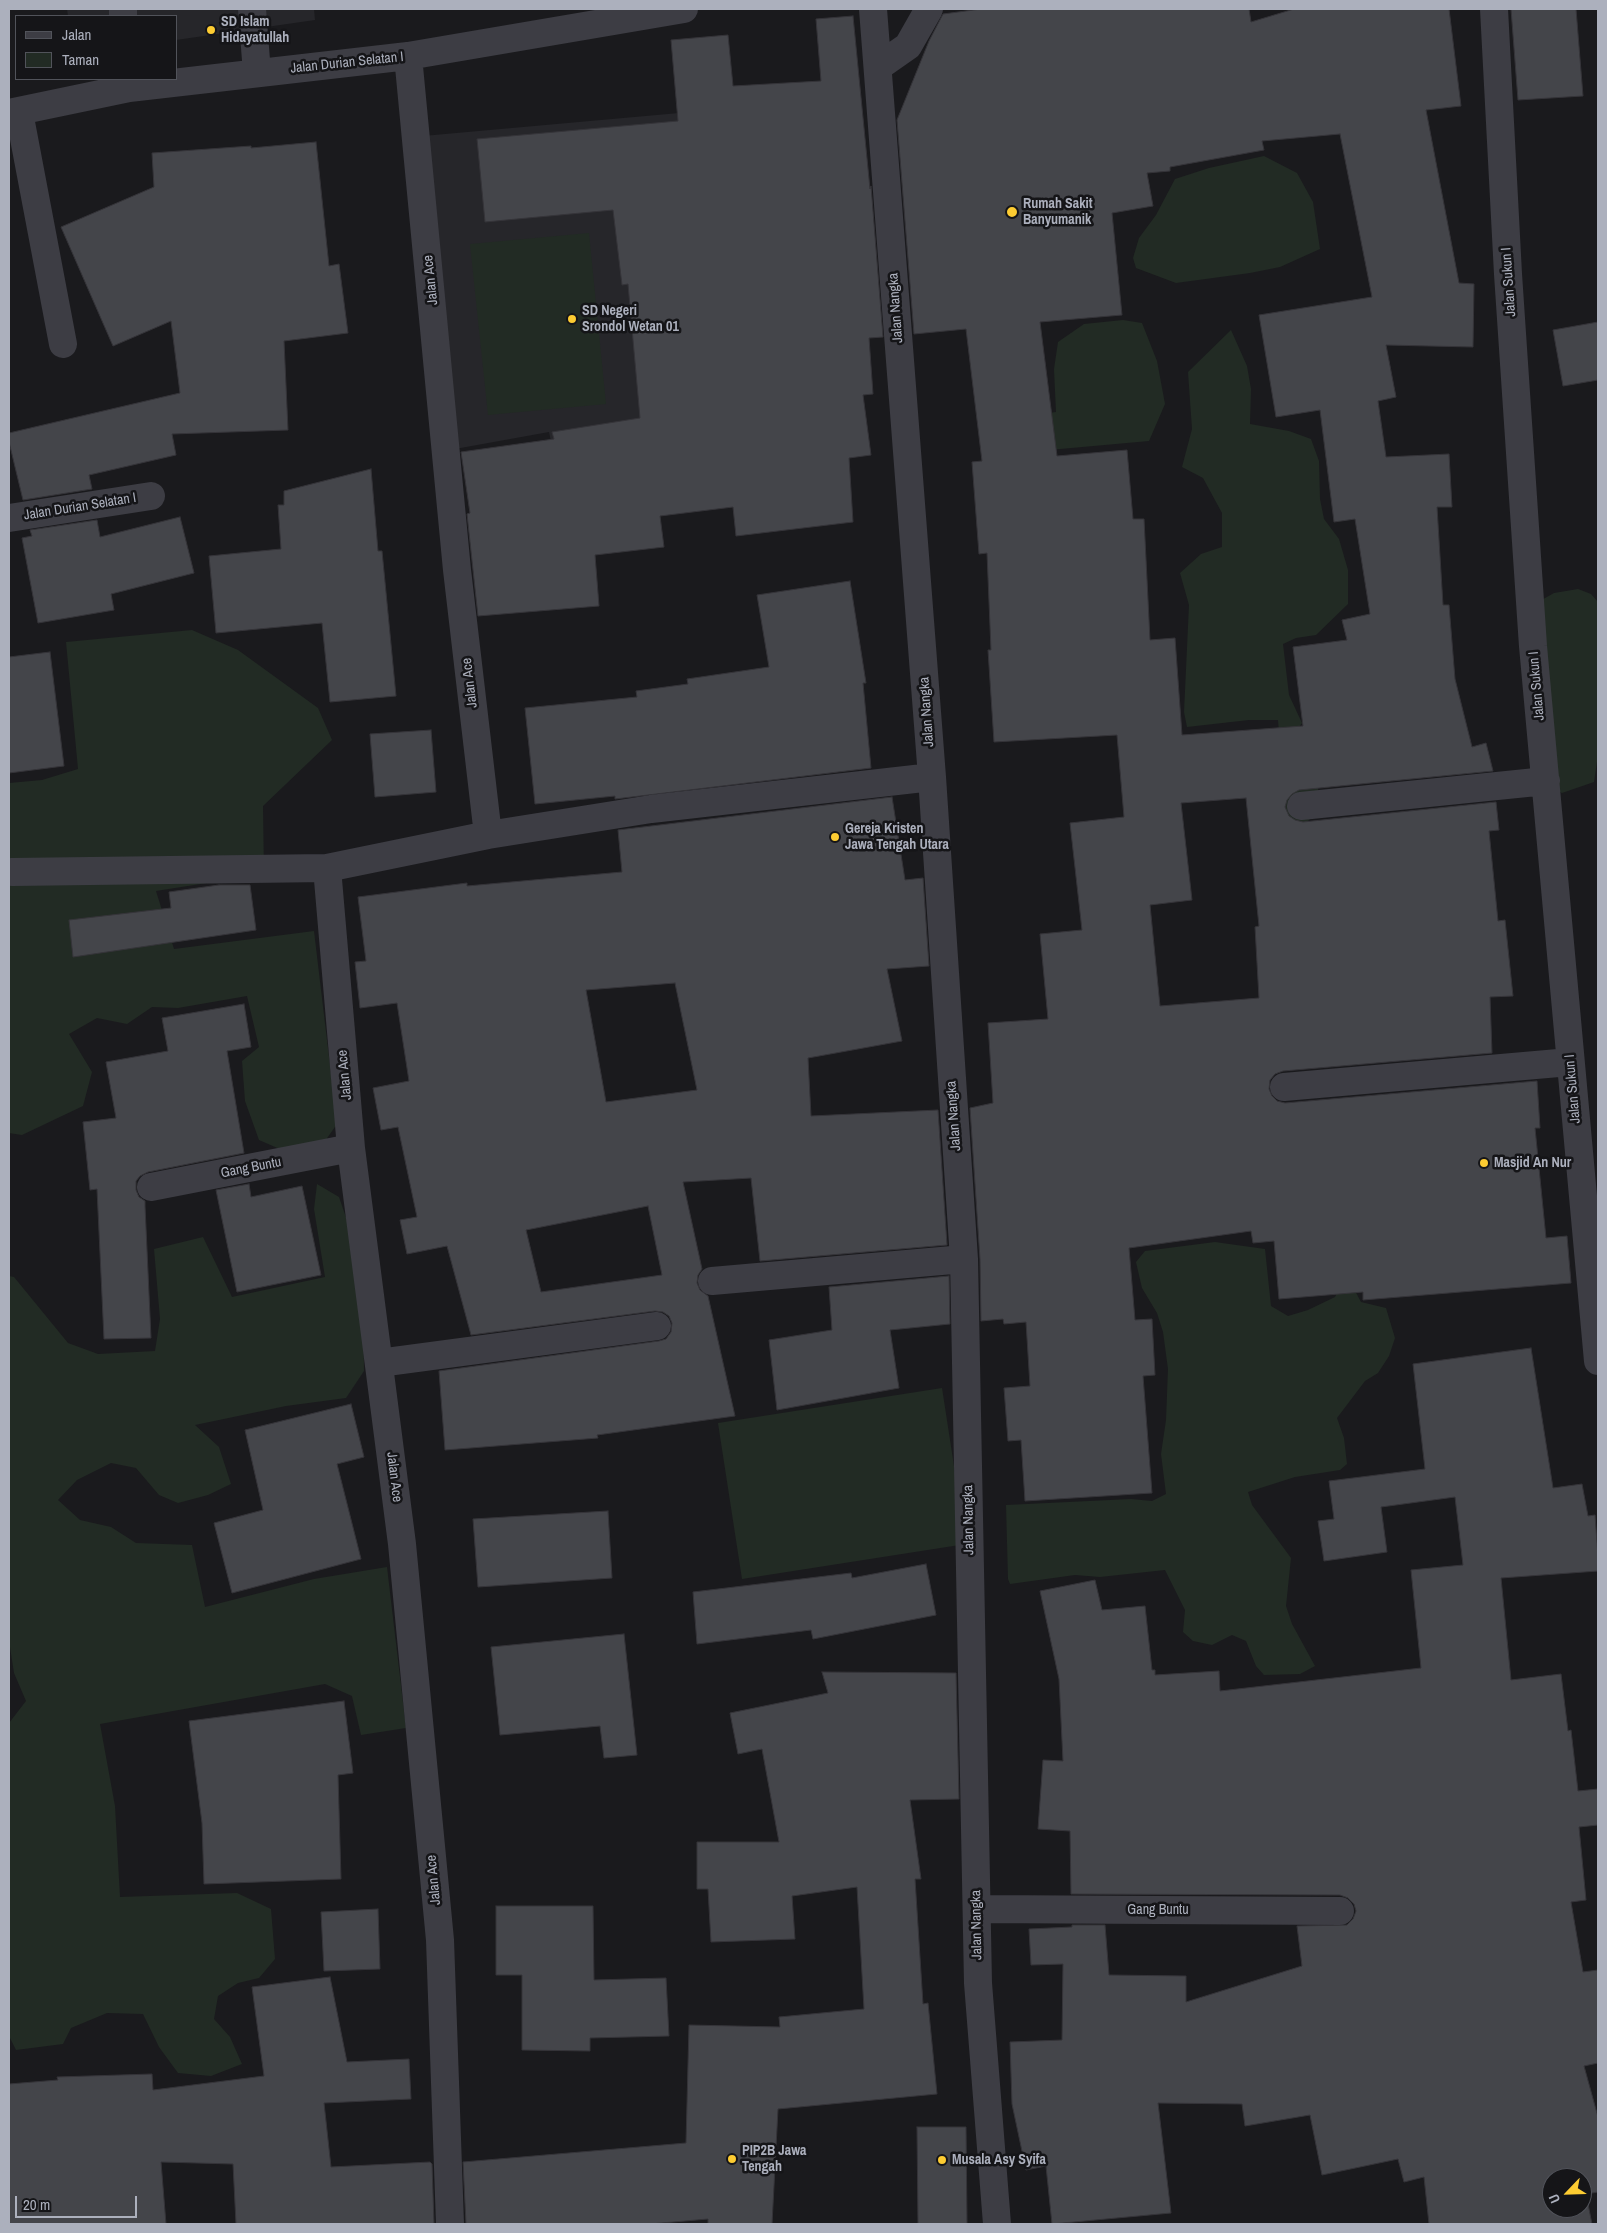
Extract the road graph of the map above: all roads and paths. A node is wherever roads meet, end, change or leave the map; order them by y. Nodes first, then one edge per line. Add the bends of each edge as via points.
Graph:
1 (252, 9) edge
2 (684, 9) edge
3 (873, 9) edge
4 (929, 9) edge
5 (1494, 9) edge
6 (408, 56) junction
7 (878, 67) junction
8 (257, 74) junction
9 (129, 84) edge
10 (14, 112) edge
11 (63, 344) dead end
12 (152, 496) dead end
13 (9, 518) edge
14 (932, 777) junction
15 (1546, 782) junction
16 (1301, 806) dead end
17 (488, 834) junction
18 (327, 868) junction
19 (12, 872) dead end
20 (1570, 1062) junction
21 (1284, 1087) dead end
22 (351, 1148) junction
23 (151, 1187) dead end
24 (964, 1259) junction
25 (712, 1281) dead end
26 (658, 1326) dead end
27 (1598, 1361) edge
28 (379, 1363) junction
29 (977, 1909) junction
30 (1340, 1911) dead end
31 (450, 2224) edge
32 (997, 2224) edge

1 - 8 street
2 - 6 street, Jalan Durian Selatan I
3 - 7 street, Jalan Nangka
4 - 7 street via 908,46
5 - 15 street, Jalan Sukun I via 1533,646
6 - 8 street, Jalan Durian Selatan I
6 - 17 street, Jalan Ace via 457,570
7 - 14 street, Jalan Nangka
8 - 9 street, Jalan Durian Selatan I
9 - 10 street, Jalan Durian Selatan I
10 - 11 street
12 - 13 street, Jalan Durian Selatan I
14 - 17 street via 651,809
14 - 24 street, Jalan Nangka
15 - 16 street
15 - 20 street, Jalan Sukun I
17 - 18 street
18 - 19 street
18 - 22 street, Jalan Ace
20 - 21 street
20 - 27 street, Jalan Sukun I
22 - 23 street, Gang Buntu
22 - 28 street, Jalan Ace
24 - 25 street
24 - 29 street, Jalan Nangka
26 - 28 street
28 - 31 street, Jalan Ace via 402,1544 440,1940
29 - 30 street, Gang Buntu
29 - 32 street, Jalan Nangka via 978,1983

